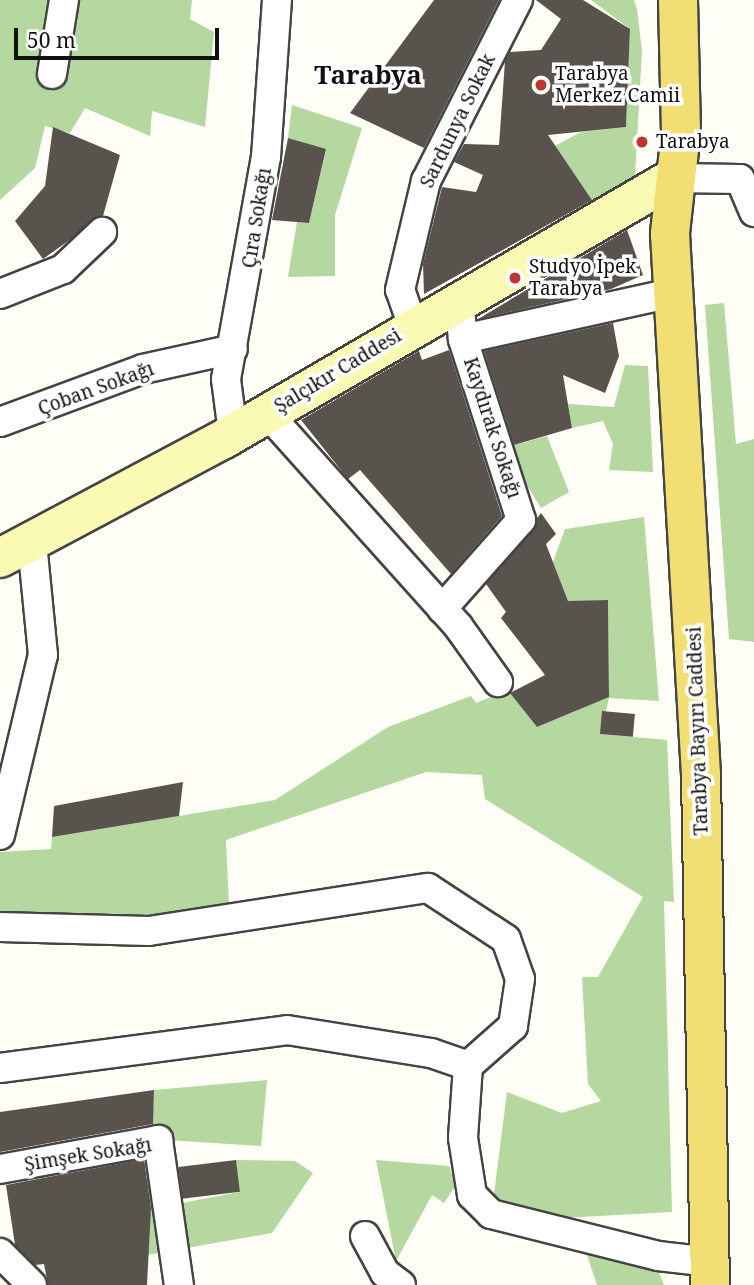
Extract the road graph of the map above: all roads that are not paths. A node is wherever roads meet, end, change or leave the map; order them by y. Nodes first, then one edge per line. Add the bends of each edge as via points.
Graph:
1 (64, 0) edge
2 (277, 0) edge
3 (518, 0) edge
4 (653, 0) edge
5 (678, 0) edge
6 (52, 74) dead end
7 (673, 178) junction
8 (754, 212) edge
9 (102, 232) dead end
10 (672, 293) junction
11 (0, 294) edge
12 (459, 301) junction
13 (413, 327) junction
14 (463, 339) junction
15 (233, 349) junction
16 (267, 414) junction
17 (0, 422) edge
18 (233, 433) junction
19 (16, 551) edge
20 (442, 609) junction
21 (498, 682) dead end
22 (1, 835) edge
23 (0, 927) edge
24 (468, 1066) junction
25 (0, 1068) edge
26 (0, 1169) edge
27 (365, 1236) dead end
28 (0, 1253) edge
29 (711, 1273) edge
30 (32, 1285) edge
31 (179, 1285) edge
32 (401, 1285) edge

1 - 6 street
2 - 15 street, Çıra Sokağı via 264,170
3 - 13 street, Sardunya Sokak via 426,181 400,290
4 - 7 main road, Tarabya Bayırı Caddesi via 660,129
5 - 7 main road, Tarabya Bayırı Caddesi via 681,132
7 - 8 street via 740,179
7 - 10 main road, Tarabya Bayırı Caddesi
7 - 12 main road, Şalçıkır Caddesi
9 - 11 street via 63,269
10 - 14 street
10 - 29 main road, Tarabya Bayırı Caddesi via 700,761
12 - 13 main road, Şalçıkır Caddesi
12 - 14 street, Kaydırak Sokağı
13 - 16 main road, Şalçıkır Caddesi
14 - 20 street, Kaydırak Sokağı via 521,520
15 - 17 street, Çoban Sokağı via 144,369
15 - 18 street, Çıra Sokağı via 226,379
16 - 18 main road, Şalçıkır Caddesi
16 - 20 street
18 - 19 main road, Şalçıkır Caddesi
19 - 22 street via 43,655
20 - 21 street
23 - 24 street via 149,931 428,888 506,939 520,979 513,1026
24 - 25 street via 431,1053 286,1030
24 - 29 street via 464,1138 472,1195 491,1214
26 - 31 street, Şimşek Sokağı via 158,1140
27 - 32 street via 385,1273
28 - 30 street

